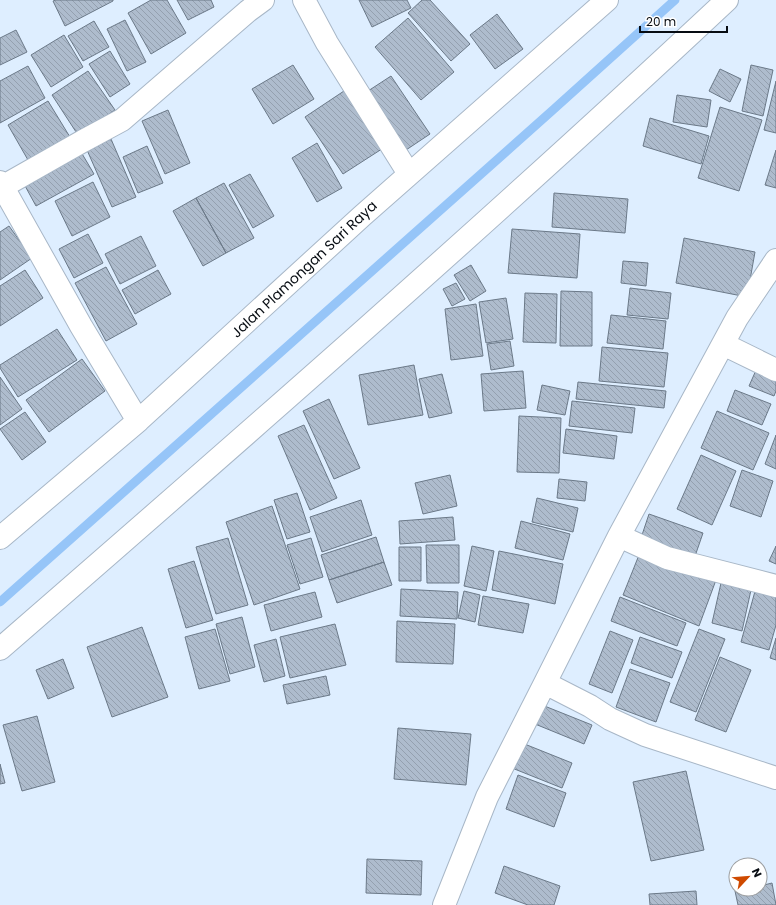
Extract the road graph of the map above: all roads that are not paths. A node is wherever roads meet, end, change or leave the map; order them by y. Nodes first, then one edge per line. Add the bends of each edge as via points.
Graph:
1 (262, 0) edge
2 (304, 0) edge
3 (607, 0) edge
4 (727, 0) edge
5 (409, 174) junction
6 (1, 185) edge
7 (776, 260) edge
8 (723, 344) junction
9 (776, 370) edge
10 (138, 421) junction
11 (619, 536) junction
12 (0, 538) edge
13 (776, 586) edge
14 (0, 649) edge
15 (546, 683) junction
16 (776, 778) edge
17 (444, 905) edge

1 - 6 street via 122,120
2 - 5 street via 327,43
3 - 5 street, Jalan Plamongan Sari Raya
4 - 14 street via 612,108 280,405
5 - 10 street, Jalan Plamongan Sari Raya
6 - 10 street
7 - 8 street via 737,318
8 - 9 street
8 - 11 street
10 - 12 street, Jalan Plamongan Sari Raya
11 - 13 street via 667,558
11 - 15 street
15 - 16 street via 645,735
15 - 17 street via 487,797

